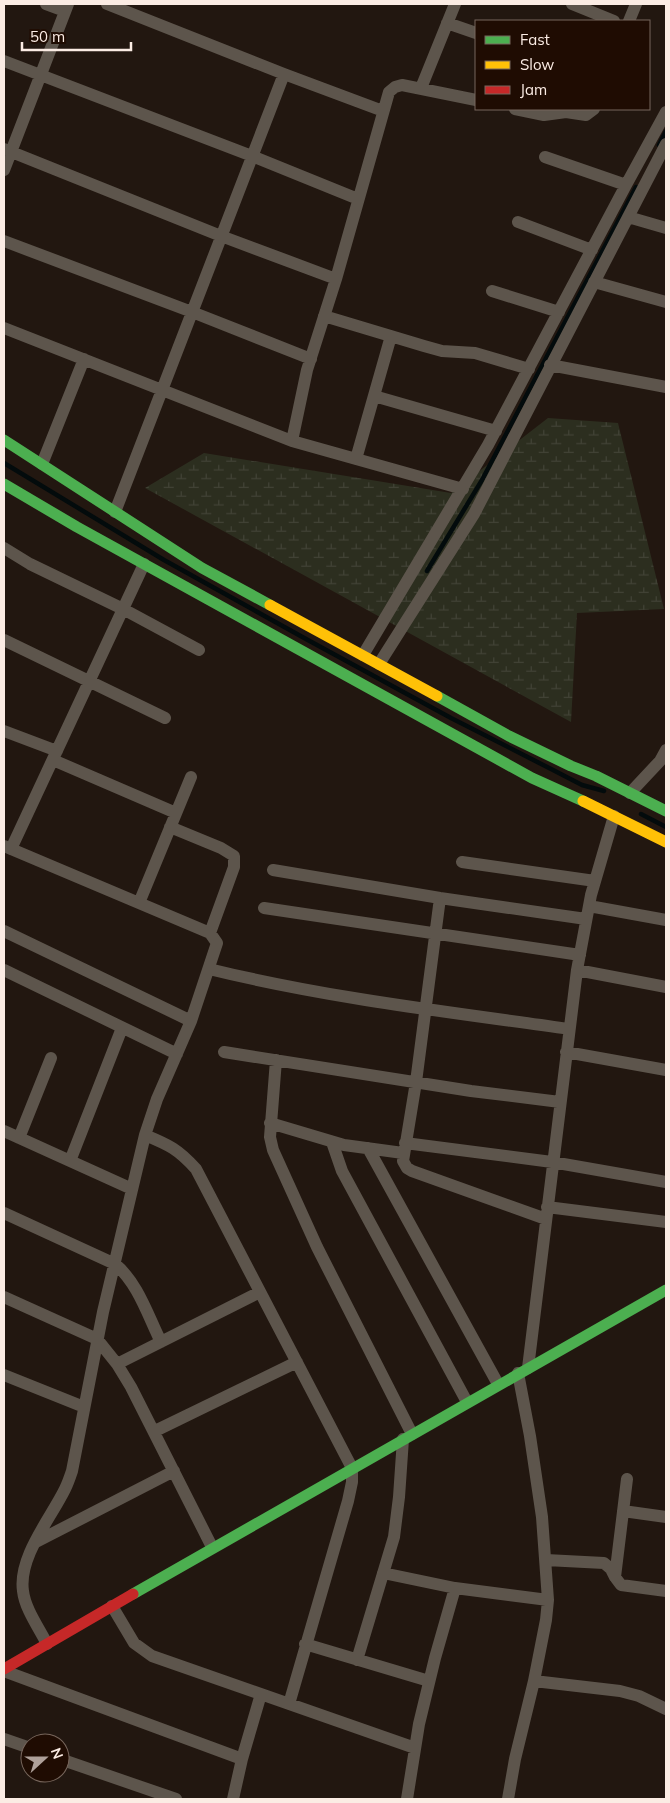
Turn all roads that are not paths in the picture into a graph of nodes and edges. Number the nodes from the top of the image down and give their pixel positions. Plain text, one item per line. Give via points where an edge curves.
1 (46, 4) edge
2 (107, 4) edge
3 (455, 4) edge
4 (572, 4) edge
5 (636, 4) edge
6 (67, 7) edge
7 (612, 20) edge
8 (629, 20) edge
9 (447, 23) junction
10 (475, 33) edge
11 (4, 61) edge
12 (41, 74) junction
13 (284, 74) junction
14 (421, 88) junction
15 (475, 100) edge
16 (520, 110) edge
17 (593, 110) edge
18 (383, 111) junction
19 (666, 112) edge
20 (666, 144) edge
21 (7, 150) edge
22 (252, 156) junction
23 (545, 157) dead end
24 (4, 170) edge
25 (626, 185) junction
26 (358, 199) junction
27 (628, 217) junction
28 (518, 222) dead end
29 (666, 228) edge
30 (221, 236) junction
31 (4, 241) edge
32 (592, 250) junction
33 (336, 279) junction
34 (594, 282) junction
35 (492, 290) dead end
36 (666, 302) edge
37 (192, 312) junction
38 (559, 312) junction
39 (324, 316) junction
40 (4, 328) edge
41 (391, 336) junction
42 (84, 359) junction
43 (311, 359) junction
44 (550, 365) junction
45 (529, 369) junction
46 (666, 388) edge
47 (162, 389) junction
48 (374, 396) junction
49 (496, 431) junction
50 (4, 440) edge
51 (292, 441) junction
52 (356, 459) junction
53 (42, 464) junction
54 (4, 484) edge
55 (463, 489) junction
56 (115, 512) junction
57 (4, 548) edge
58 (144, 564) junction
59 (123, 609) junction
60 (4, 640) edge
61 (199, 650) dead end
62 (371, 660) junction
63 (90, 681) junction
64 (165, 718) dead end
65 (4, 731) edge
66 (666, 750) edge
67 (55, 756) junction
68 (191, 776) dead end
69 (630, 793) junction
70 (666, 811) edge
71 (176, 813) junction
72 (614, 816) junction
73 (170, 827) junction
74 (666, 842) edge
75 (7, 847) edge
76 (462, 862) dead end
77 (274, 870) dead end
78 (595, 881) junction
79 (440, 898) junction
80 (139, 903) junction
81 (589, 906) junction
82 (264, 908) dead end
83 (586, 919) junction
84 (666, 920) edge
85 (4, 931) edge
86 (210, 933) junction
87 (435, 934) junction
88 (580, 956) junction
89 (209, 969) junction
90 (4, 970) edge
91 (578, 970) junction
92 (666, 987) edge
93 (425, 1008) junction
94 (191, 1021) junction
95 (122, 1028) junction
96 (570, 1030) junction
97 (224, 1052) dead end
98 (566, 1052) junction
99 (177, 1054) junction
100 (52, 1058) dead end
101 (276, 1060) junction
102 (666, 1070) edge
103 (416, 1082) junction
104 (560, 1102) junction
105 (270, 1122) junction
106 (4, 1131) edge
107 (145, 1135) junction
108 (19, 1138) junction
109 (332, 1142) junction
110 (368, 1148) junction
111 (404, 1148) junction
112 (70, 1161) junction
113 (552, 1162) junction
114 (666, 1182) edge
115 (132, 1189) junction
116 (4, 1213) edge
117 (546, 1213) junction
118 (666, 1222) edge
119 (115, 1264) junction
120 (666, 1290) edge
121 (260, 1292) junction
122 (4, 1297) edge
123 (97, 1339) junction
124 (161, 1342) junction
125 (297, 1362) junction
126 (118, 1364) junction
127 (523, 1370) junction
128 (4, 1375) edge
129 (498, 1384) junction
130 (468, 1402) junction
131 (84, 1407) junction
132 (154, 1431) junction
133 (407, 1436) junction
134 (352, 1468) junction
135 (174, 1471) junction
136 (627, 1479) dead end
137 (623, 1511) junction
138 (666, 1517) edge
139 (36, 1542) junction
140 (212, 1547) junction
141 (546, 1560) junction
142 (383, 1573) junction
143 (615, 1577) junction
144 (455, 1588) junction
145 (666, 1591) edge
146 (548, 1600) junction
147 (112, 1606) junction
148 (47, 1644) junction
149 (305, 1644) junction
150 (358, 1660) junction
151 (4, 1670) edge
152 (429, 1681) junction
153 (534, 1682) junction
154 (261, 1694) junction
155 (289, 1704) junction
156 (666, 1710) edge
157 (4, 1739) edge
158 (20, 1745) edge
159 (415, 1748) junction
160 (242, 1759) junction
161 (70, 1762) edge
162 (176, 1799) edge
163 (234, 1799) edge
164 (407, 1799) edge
165 (508, 1799) edge

1 - 6 street
2 - 13 street
3 - 9 street
4 - 7 street
5 - 8 street
6 - 12 street
9 - 10 street
9 - 14 street
11 - 12 street
12 - 21 street
12 - 22 street
13 - 18 street
13 - 22 street
14 - 15 street
14 - 18 street via 394,87
16 - 17 street via 544,115 566,112 586,115
18 - 26 street
19 - 25 street
20 - 27 street
21 - 24 street
21 - 30 street
22 - 26 street
22 - 30 street
23 - 25 street
25 - 32 street
26 - 33 street
27 - 29 street
27 - 34 street
28 - 32 street
30 - 33 street
30 - 37 street
31 - 37 street
32 - 38 street
33 - 39 street
34 - 36 street
34 - 44 street
35 - 38 street
37 - 43 street
37 - 47 street
38 - 45 street
39 - 41 street
39 - 43 street
40 - 42 street
41 - 45 street via 442,351 475,353
41 - 48 street
42 - 47 street
42 - 53 street
43 - 51 street
44 - 46 street
44 - 62 street via 474,514
45 - 49 street
47 - 51 street
47 - 56 street
48 - 49 street
48 - 52 street
49 - 55 street
50 - 53 street
51 - 52 street
52 - 55 street
53 - 56 street
54 - 58 street
55 - 62 street
56 - 62 street via 202,568
57 - 59 street
58 - 59 street
58 - 72 street via 532,778
59 - 61 street
59 - 63 street
60 - 63 street
62 - 69 street via 509,736
63 - 64 street
63 - 67 street
65 - 67 street
66 - 69 street via 660,762
67 - 71 street
67 - 75 street
68 - 71 street
69 - 70 street
71 - 73 street
72 - 74 street
72 - 78 street
73 - 80 street
73 - 86 street via 234,856 234,867
75 - 80 street
76 - 78 street
77 - 79 street
78 - 81 street
79 - 83 street
79 - 87 street
80 - 86 street
81 - 83 street
81 - 84 street
82 - 87 street
83 - 88 street
85 - 94 street
86 - 89 street via 217,943
87 - 88 street
87 - 93 street
88 - 91 street
89 - 93 street via 300,989
89 - 94 street
90 - 95 street
91 - 92 street
91 - 96 street
93 - 96 street
93 - 103 street
94 - 99 street
95 - 99 street
95 - 112 street
96 - 98 street
97 - 101 street
98 - 102 street
98 - 104 street
99 - 107 street
100 - 108 street
101 - 103 street
101 - 105 street
103 - 104 street
103 - 111 street
104 - 113 street
105 - 109 street
105 - 133 street via 273,1150
106 - 108 street
107 - 115 street
107 - 121 street via 171,1146 196,1169
108 - 112 street
109 - 110 street
109 - 130 street via 342,1171
110 - 111 street
110 - 129 street
111 - 113 street
111 - 117 street via 404,1164 412,1171
112 - 115 street
113 - 114 street
113 - 117 street
115 - 119 street
116 - 119 street
117 - 118 street
117 - 127 street
119 - 123 street
119 - 124 street via 135,1290
120 - 127 street
121 - 124 street
121 - 125 street
122 - 123 street
123 - 126 street
123 - 131 street
124 - 126 street
125 - 132 street
125 - 134 street
126 - 132 street
127 - 129 street
127 - 141 street
128 - 131 street
129 - 130 street
130 - 133 street
131 - 139 street via 72,1471
132 - 135 street
133 - 134 street
133 - 142 street via 394,1537
134 - 140 street
134 - 149 street via 348,1501
135 - 139 street
135 - 140 street
136 - 137 street
137 - 138 street
137 - 143 street
139 - 148 street via 30,1552 22,1590
140 - 147 street
141 - 143 street via 599,1562 608,1566
141 - 146 street
142 - 144 street
142 - 150 street
143 - 145 street via 621,1585
144 - 146 street
144 - 152 street
146 - 153 street
147 - 148 street
147 - 154 street via 134,1644 152,1656
148 - 151 street
149 - 150 street
149 - 155 street
150 - 152 street
151 - 160 street
152 - 159 street
153 - 156 street via 620,1691 639,1696
153 - 165 street
154 - 155 street
154 - 160 street
155 - 159 street
157 - 158 street
159 - 164 street
160 - 163 street
161 - 162 street

